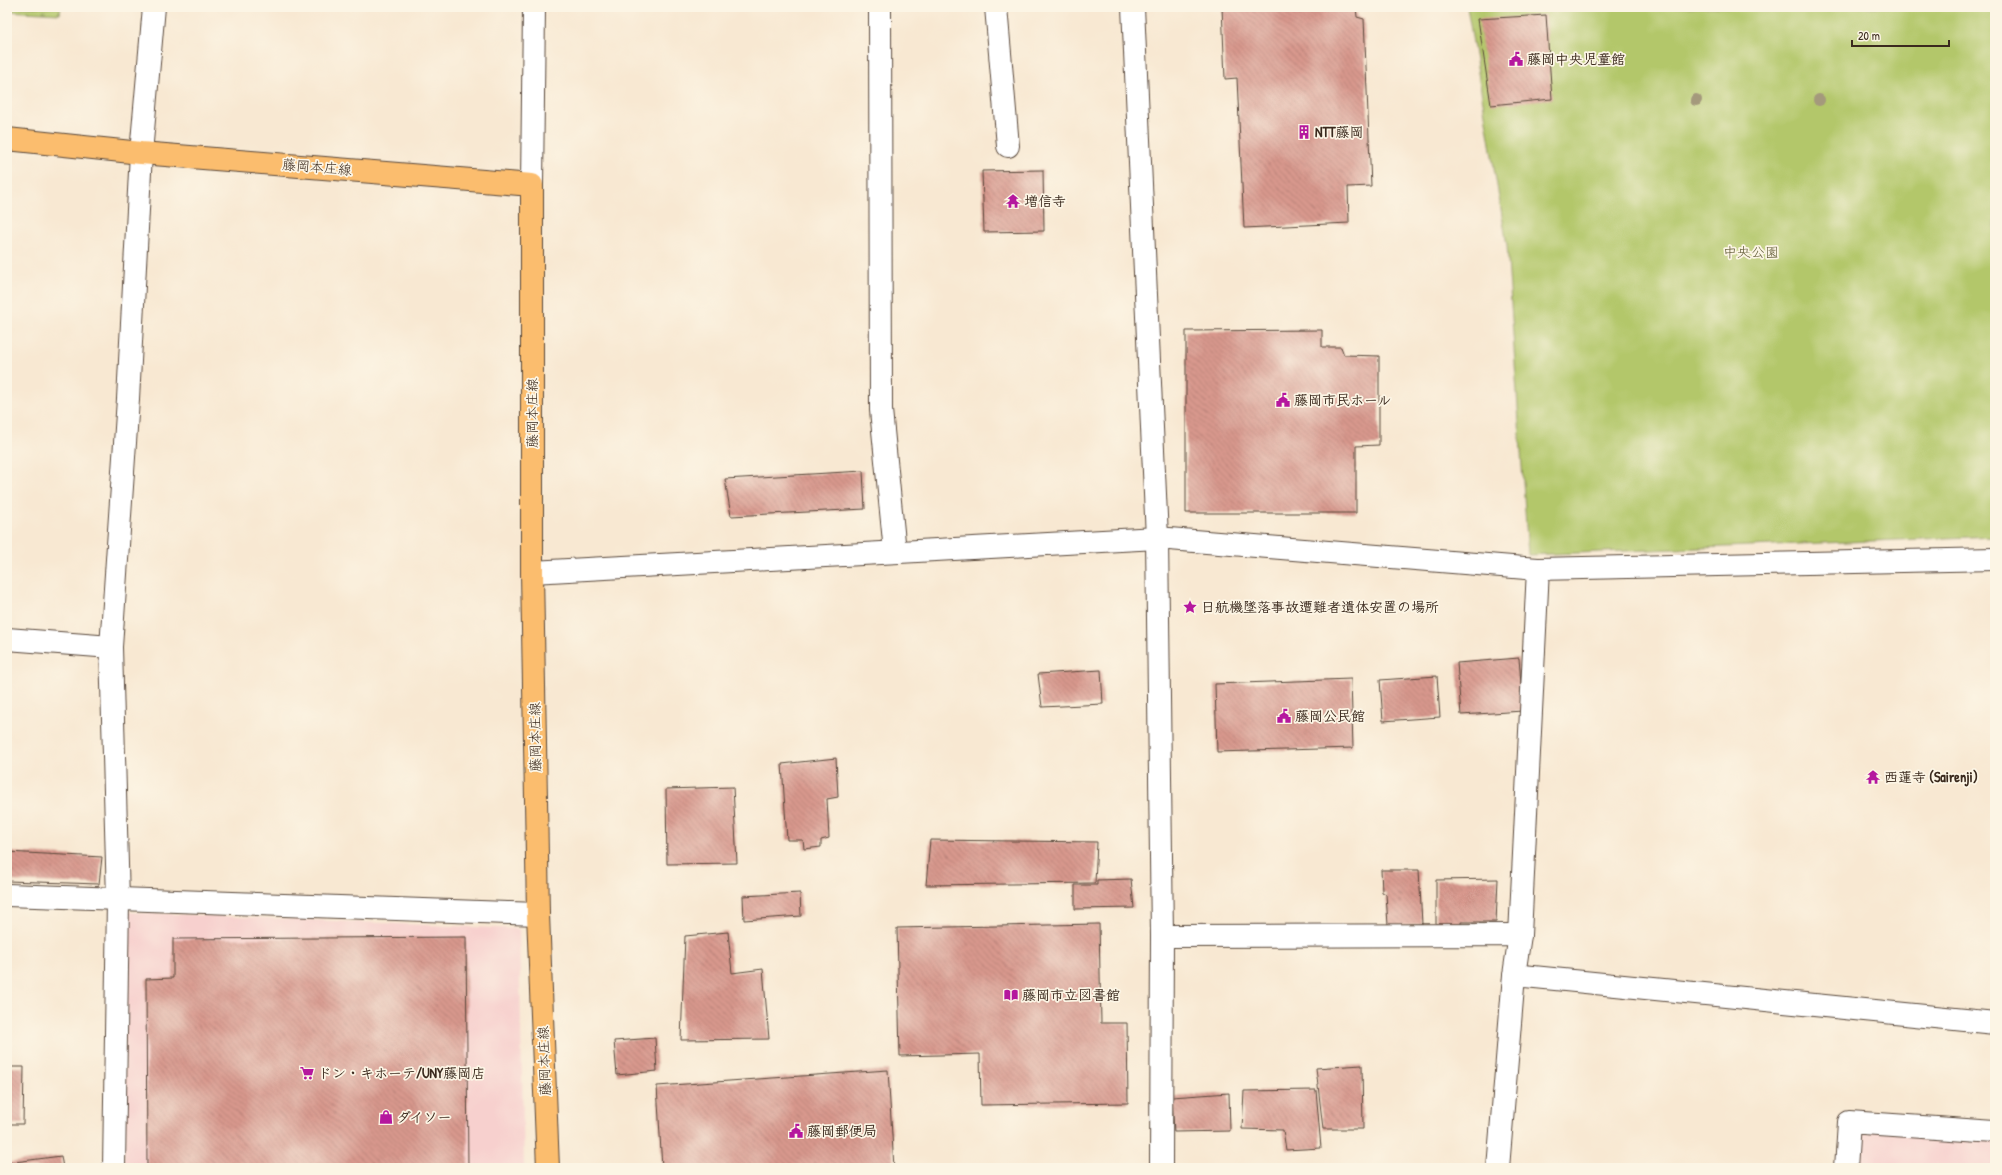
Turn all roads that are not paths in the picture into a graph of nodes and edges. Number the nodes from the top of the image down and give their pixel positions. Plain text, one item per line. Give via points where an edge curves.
1 (154, 7) edge
2 (534, 7) edge
3 (880, 7) edge
4 (996, 7) edge
5 (1133, 7) edge
6 (7, 139) edge
7 (1008, 146) dead end
8 (141, 153) junction
9 (532, 185) junction
10 (1157, 538) junction
11 (896, 552) junction
12 (1995, 560) edge
13 (1538, 569) junction
14 (532, 572) junction
15 (7, 639) edge
16 (111, 647) junction
17 (7, 895) edge
18 (118, 900) junction
19 (538, 914) junction
20 (1520, 935) junction
21 (1162, 936) junction
22 (1514, 975) junction
23 (1995, 1023) edge
24 (1995, 1132) edge
25 (114, 1168) edge
26 (548, 1168) edge
27 (1160, 1168) edge
28 (1498, 1168) edge
29 (1846, 1168) edge

1 - 8 street
2 - 9 street
3 - 11 street via 881,410
4 - 7 street
5 - 10 street
6 - 8 main road, 藤岡本庄線
8 - 9 main road, 藤岡本庄線
8 - 16 street
9 - 14 main road, 藤岡本庄線
10 - 11 street
10 - 13 street
10 - 21 street
11 - 14 street
12 - 13 street
13 - 20 street
14 - 19 main road, 藤岡本庄線
15 - 16 street
16 - 18 street
17 - 18 street
18 - 19 street
18 - 25 street
19 - 26 main road, 藤岡本庄線
20 - 21 street
20 - 22 street
21 - 27 street
22 - 23 street
22 - 28 street
24 - 29 street via 1849,1122

